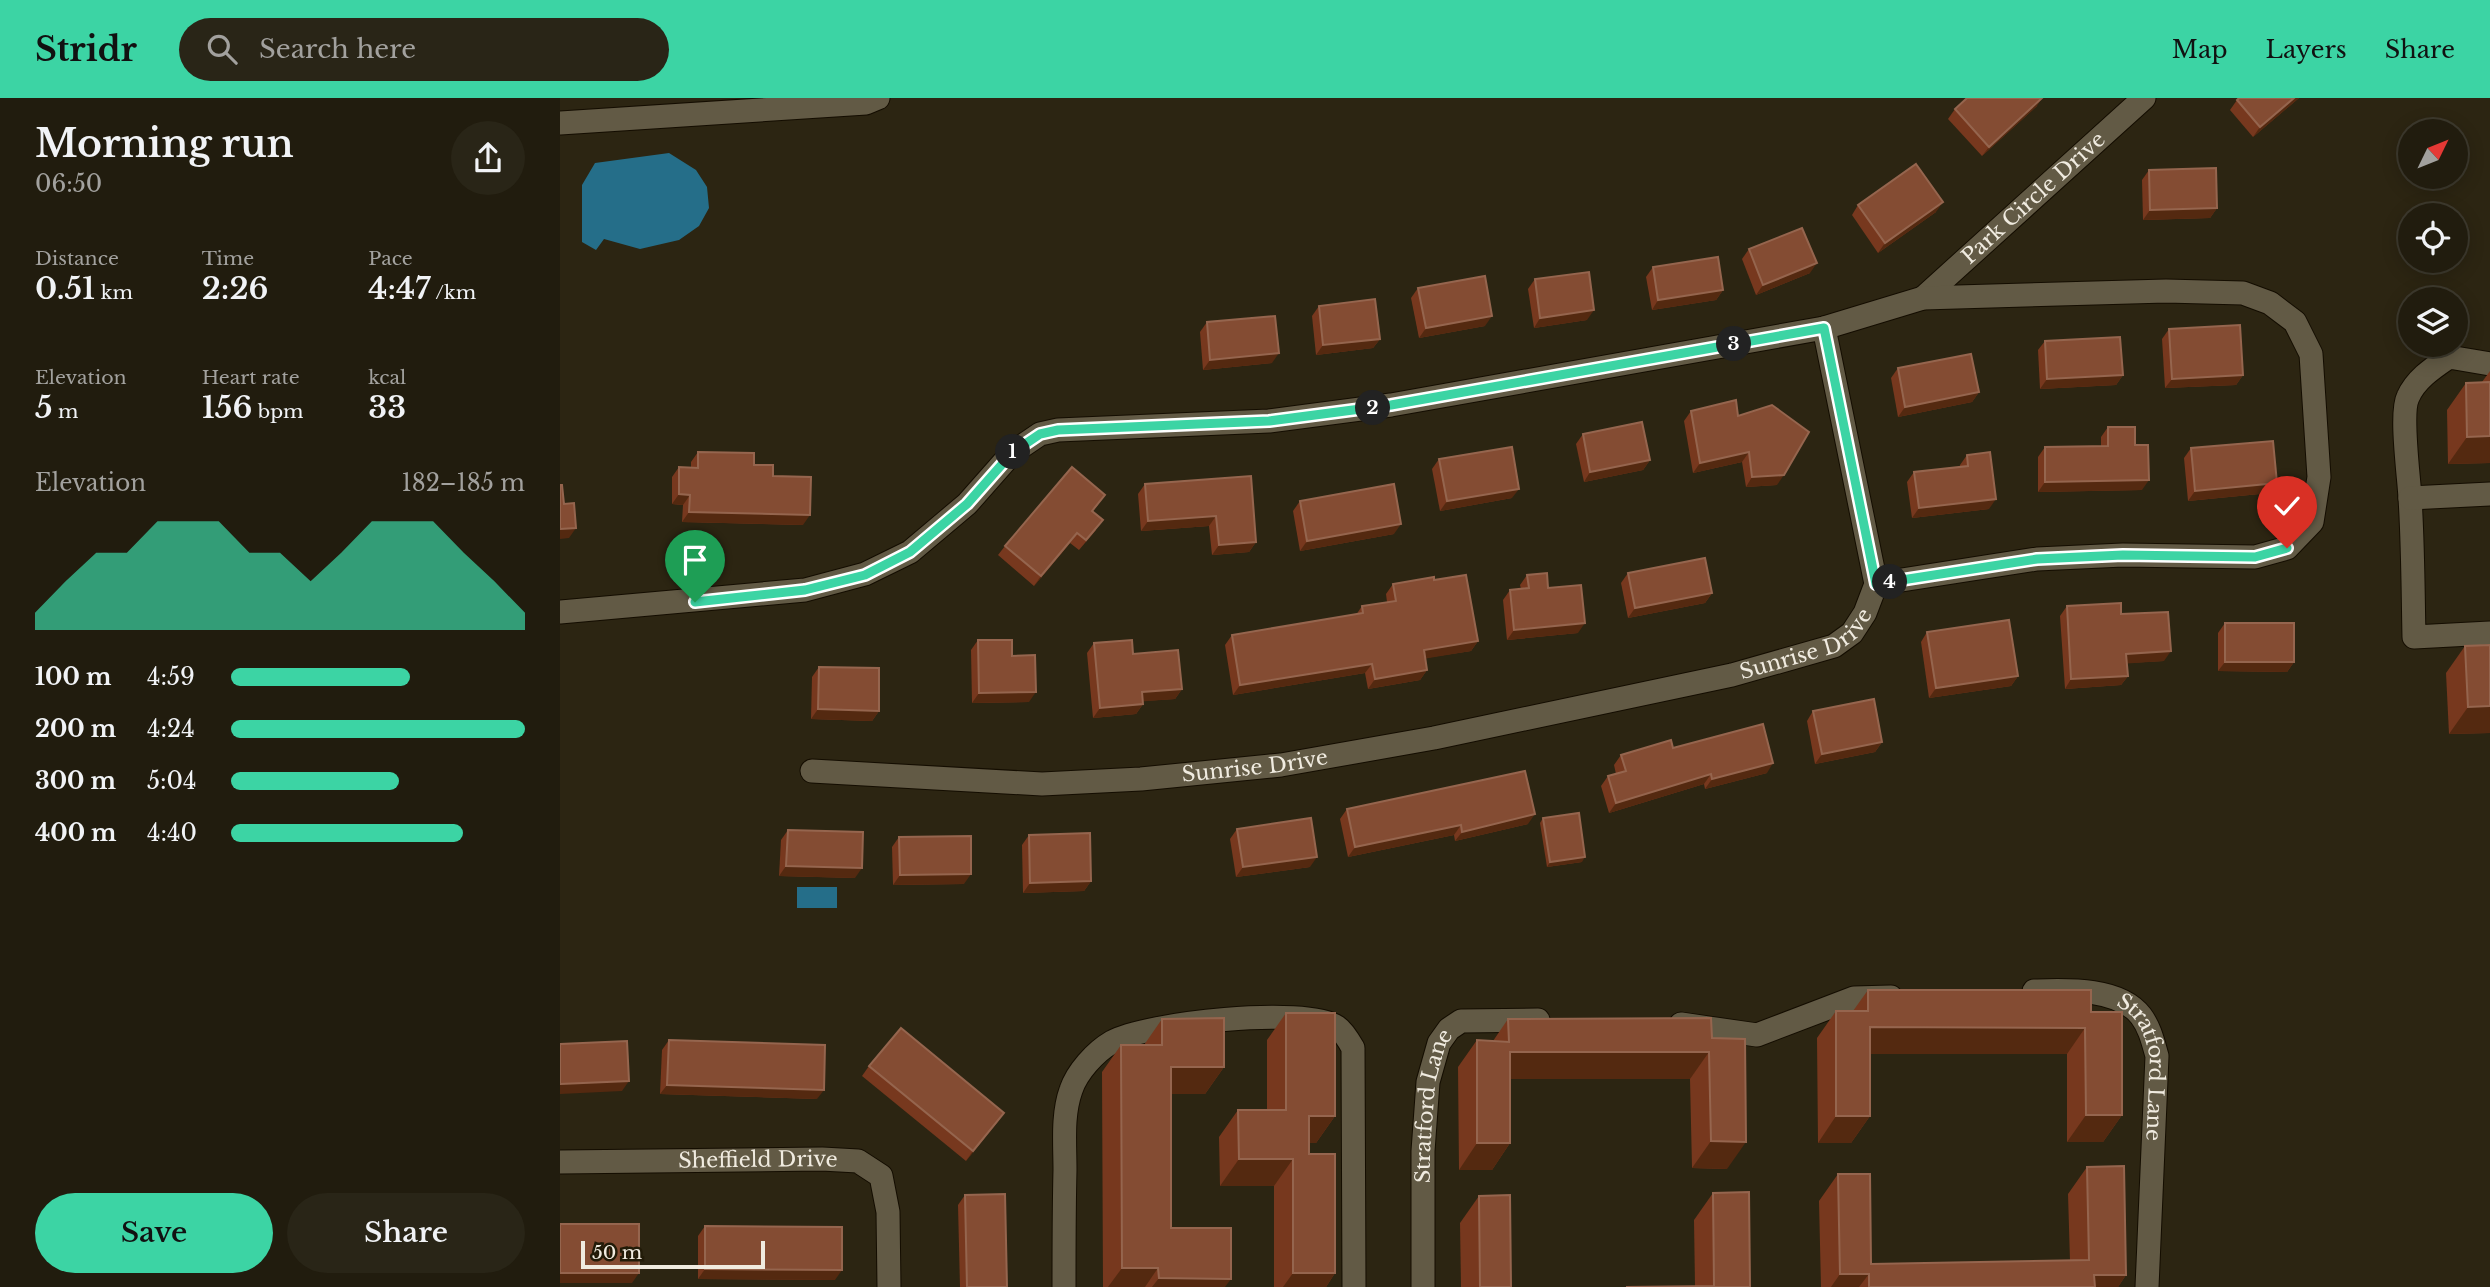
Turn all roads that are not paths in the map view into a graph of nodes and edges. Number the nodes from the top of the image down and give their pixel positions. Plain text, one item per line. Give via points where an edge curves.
1 (878, 98) edge
2 (2144, 98) edge
3 (560, 123) edge
4 (1923, 298) junction
5 (1824, 328) junction
6 (2490, 364) edge
7 (2490, 494) edge
8 (2410, 498) junction
9 (1876, 584) junction
10 (560, 612) edge
11 (2490, 633) edge
12 (812, 771) dead end
13 (2012, 992) edge
14 (1907, 996) edge
15 (1553, 1020) edge
16 (1659, 1022) edge
17 (560, 1162) edge
18 (889, 1287) edge
19 (1064, 1287) edge
20 (1354, 1287) edge
21 (1423, 1287) edge
22 (2147, 1287) edge

1 - 3 street via 866,103
2 - 4 street, Park Circle Drive
4 - 5 street
4 - 9 street, Sunrise Drive via 2243,292 2270,303 2295,322 2311,354 2319,477 2312,522 2287,548 2255,557 2037,559
5 - 9 street
5 - 10 street via 1391,405 1269,421 1040,434 1012,453 967,504 910,552 865,575 805,590
6 - 8 street via 2449,357 2423,377 2406,400
7 - 8 street
8 - 11 street via 2414,637
9 - 12 street, Sunrise Drive via 1852,633 1834,646 1732,675 1281,765 1042,784
13 - 22 street, Stratford Lane via 2099,993 2140,1014 2151,1034 2157,1056
14 - 16 street via 1854,998 1757,1035
15 - 21 street, Stratford Lane via 1461,1021 1438,1043 1428,1082 1423,1152
17 - 18 street, Sheffield Drive via 858,1161 881,1176 888,1212
19 - 20 street via 1065,1120 1079,1075 1097,1053 1131,1034 1248,1017 1320,1020 1338,1028 1353,1048

